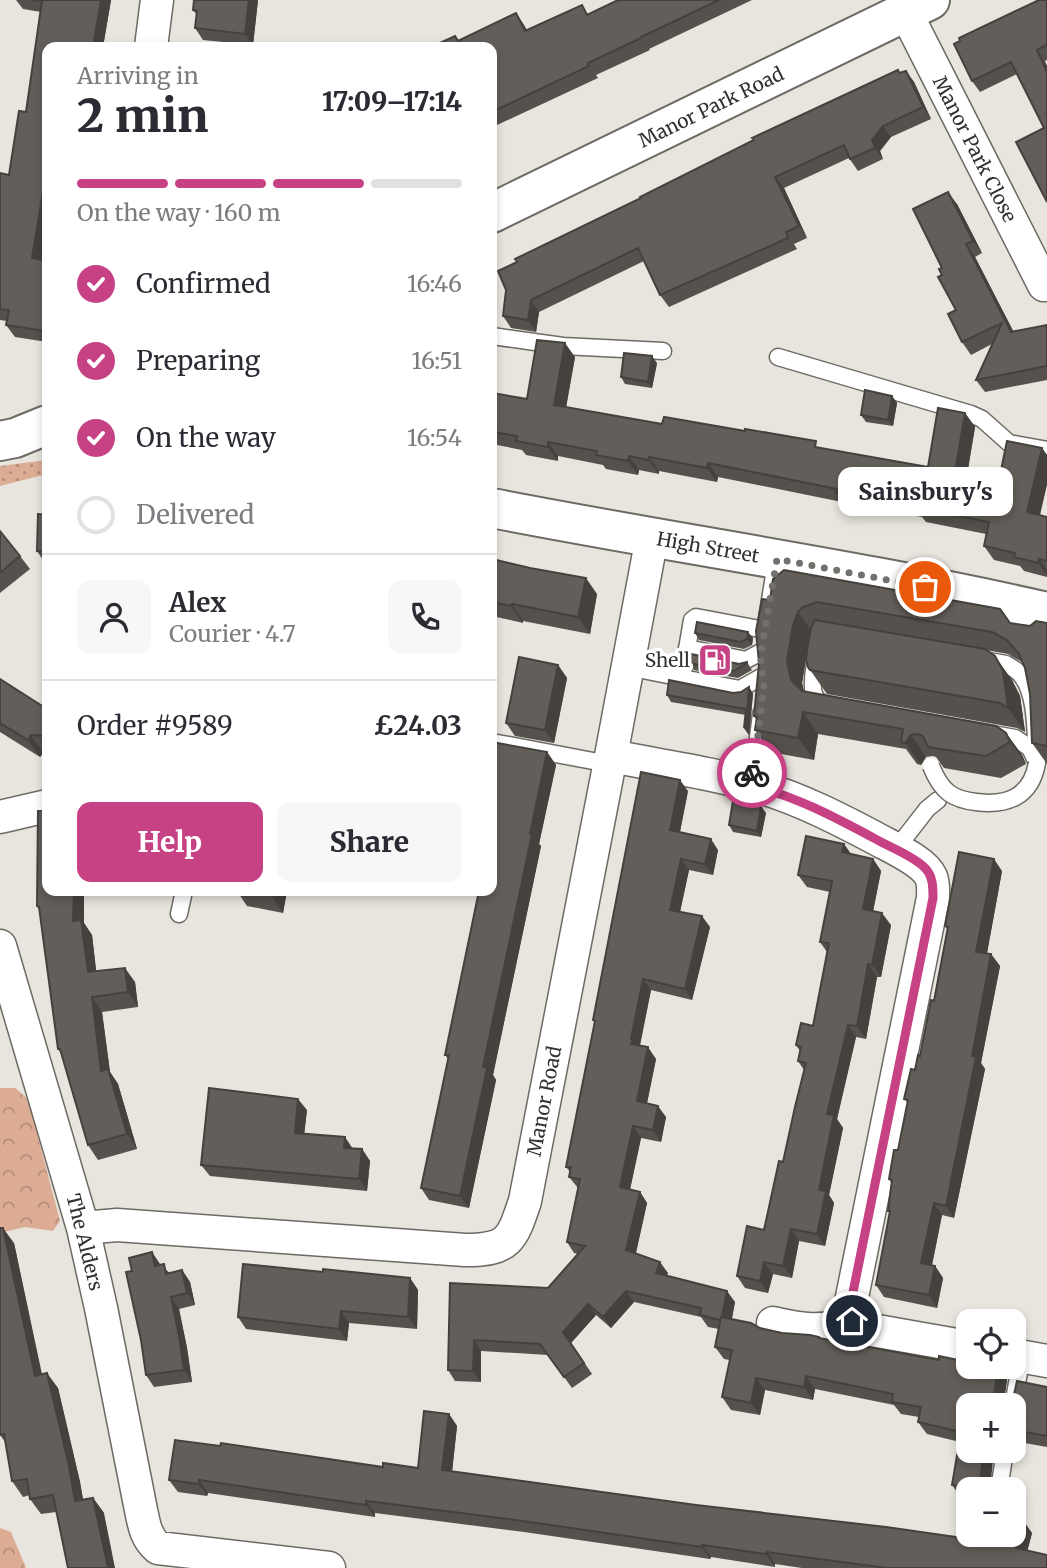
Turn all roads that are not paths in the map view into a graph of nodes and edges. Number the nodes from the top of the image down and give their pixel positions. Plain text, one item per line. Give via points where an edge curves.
1 (157, 0) edge
2 (918, 6) edge
3 (152, 42) edge
4 (497, 211) edge
5 (1044, 285) dead end
6 (497, 337) edge
7 (663, 351) dead end
8 (778, 357) dead end
9 (1047, 450) edge
10 (497, 509) edge
11 (652, 537) junction
12 (777, 559) junction
13 (1047, 612) edge
14 (765, 630) junction
15 (687, 648) junction
16 (761, 652) junction
17 (628, 667) junction
18 (763, 676) junction
19 (682, 678) junction
20 (497, 743) edge
21 (610, 760) junction
22 (1037, 763) junction
23 (931, 766) edge
24 (749, 785) junction
25 (938, 800) dead end
26 (42, 807) edge
27 (0, 817) edge
28 (896, 849) junction
29 (183, 896) edge
30 (179, 914) dead end
31 (0, 946) edge
32 (83, 1228) junction
33 (852, 1321) junction
34 (773, 1323) dead end
35 (956, 1345) edge
36 (1027, 1357) edge
37 (1016, 1393) edge
38 (154, 1553) edge
39 (316, 1567) edge

1 - 3 street
2 - 4 main road, Manor Park Road
2 - 5 street, Manor Park Close
6 - 7 lane
8 - 9 lane via 971,414 1009,443
10 - 11 main road, High Street
11 - 12 main road, High Street
11 - 17 street, Manor Road
12 - 13 main road, High Street
12 - 14 lane
14 - 15 lane via 696,617
14 - 16 lane
15 - 16 lane via 746,660
15 - 19 lane
16 - 18 lane
17 - 19 lane
17 - 21 street, Manor Road
18 - 19 lane via 740,689
18 - 24 lane
20 - 21 lane
21 - 24 street
21 - 32 street, Manor Road via 525,1201 511,1237 500,1246 465,1250 117,1224
22 - 22 lane via 1030,748 1015,738 823,704 815,698 813,688 823,638 831,634 1006,664 1019,672 1030,691
22 - 23 lane, bridge via 1025,790 993,804 949,793
24 - 28 street via 835,817
25 - 28 lane
26 - 27 street
28 - 33 street via 925,867 933,898 850,1307
29 - 30 lane
31 - 32 street, The Alders
32 - 38 street, The Alders via 139,1503
33 - 34 street via 824,1330
33 - 35 street via 866,1329
36 - 37 lane
38 - 39 street

